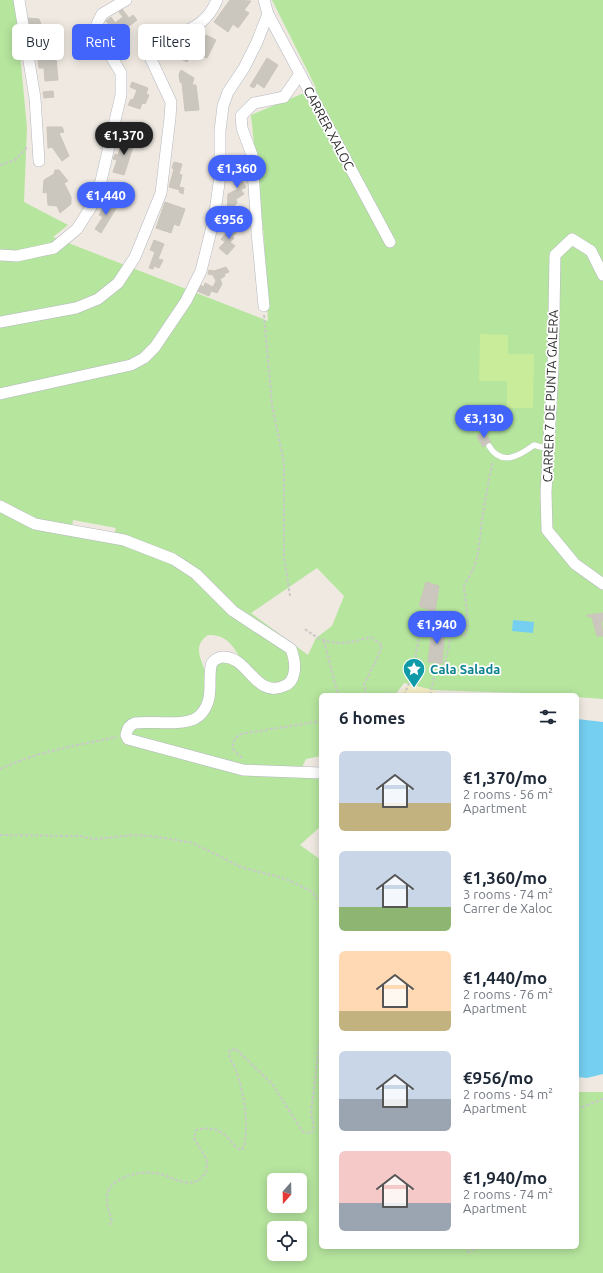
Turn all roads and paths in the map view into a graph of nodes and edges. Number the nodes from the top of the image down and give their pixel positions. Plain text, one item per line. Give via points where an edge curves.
1 (19, 0) edge
2 (126, 0) edge
3 (217, 0) edge
4 (264, 0) edge
5 (268, 14) junction
6 (300, 74) junction
7 (38, 131) junction
8 (39, 162) dead end
9 (0, 165) edge
10 (390, 242) dead end
11 (0, 255) edge
12 (603, 275) edge
13 (264, 306) joint
14 (0, 322) edge
15 (0, 394) edge
16 (490, 446) dead end
17 (548, 449) junction
18 (494, 454) junction
19 (0, 506) edge
20 (603, 584) edge
21 (290, 596) dead end
22 (422, 622) dead end
23 (305, 629) dead end
24 (324, 641) junction
25 (337, 693) edge
26 (366, 693) edge
27 (405, 693) edge
28 (430, 693) edge
29 (319, 721) edge
30 (126, 735) junction
31 (246, 762) dead end
32 (0, 769) edge
33 (319, 773) edge
34 (0, 835) edge
35 (319, 900) edge
36 (319, 1047) edge
37 (603, 1099) edge
38 (579, 1108) edge
39 (109, 1225) dead end
40 (467, 1249) edge
41 (475, 1249) edge

1 - 7 street
2 - 11 street via 102,14 97,24 98,35 121,73 121,95 101,181 91,207 77,229 54,248 17,256
3 - 14 street via 213,10 192,30 158,44 151,50 151,59 171,102 166,158 161,193 135,257 118,283 98,299 76,308
4 - 5 street, CARRER XALOC
5 - 6 street, CARRER XALOC
5 - 15 street via 251,56 224,101 220,131 220,176 214,219 203,264 186,301 158,343 144,358 131,365
6 - 10 street, CARRER XALOC
6 - 13 street via 284,97 254,103 241,116 242,128 252,155
7 - 8 street
7 - 9 path via 15,160
12 - 17 street, CARRER 7 DE PUNTA GALERA via 591,251 572,239 555,255 553,370
13 - 21 path via 272,405 284,463 284,556
16 - 18 lane
17 - 18 lane via 534,446 505,458
17 - 20 street, CARRER 7 DE PUNTA GALERA via 547,530 575,564
18 - 28 path via 480,543 469,578 464,584 468,626 465,636 460,633 452,615 442,673 435,673
19 - 30 street via 35,524 124,540 173,559 196,574 233,611 291,649 295,659 294,672 288,684 283,687 270,688 257,682 241,664 219,656 211,666 211,685 207,702 198,718 178,722 135,723 128,728
22 - 27 path via 411,679
23 - 24 path
24 - 25 path
24 - 26 path via 341,643 370,637 382,645 364,684
29 - 31 path via 241,734 233,742 233,749
30 - 32 path via 65,748
30 - 33 street via 133,742 243,770
34 - 35 path via 80,836 94,840 134,835 193,843 241,866 286,879 311,890
36 - 39 path via 311,1112 314,1129 311,1133 303,1132 273,1085 236,1049 230,1050 230,1059 236,1069 246,1112 244,1147 241,1150 237,1148 225,1134 217,1130 196,1130 194,1138 207,1160 206,1173 197,1181 186,1182 156,1173 139,1172 117,1181 107,1192 106,1204 112,1220
37 - 38 path
40 - 41 path via 468,1252

